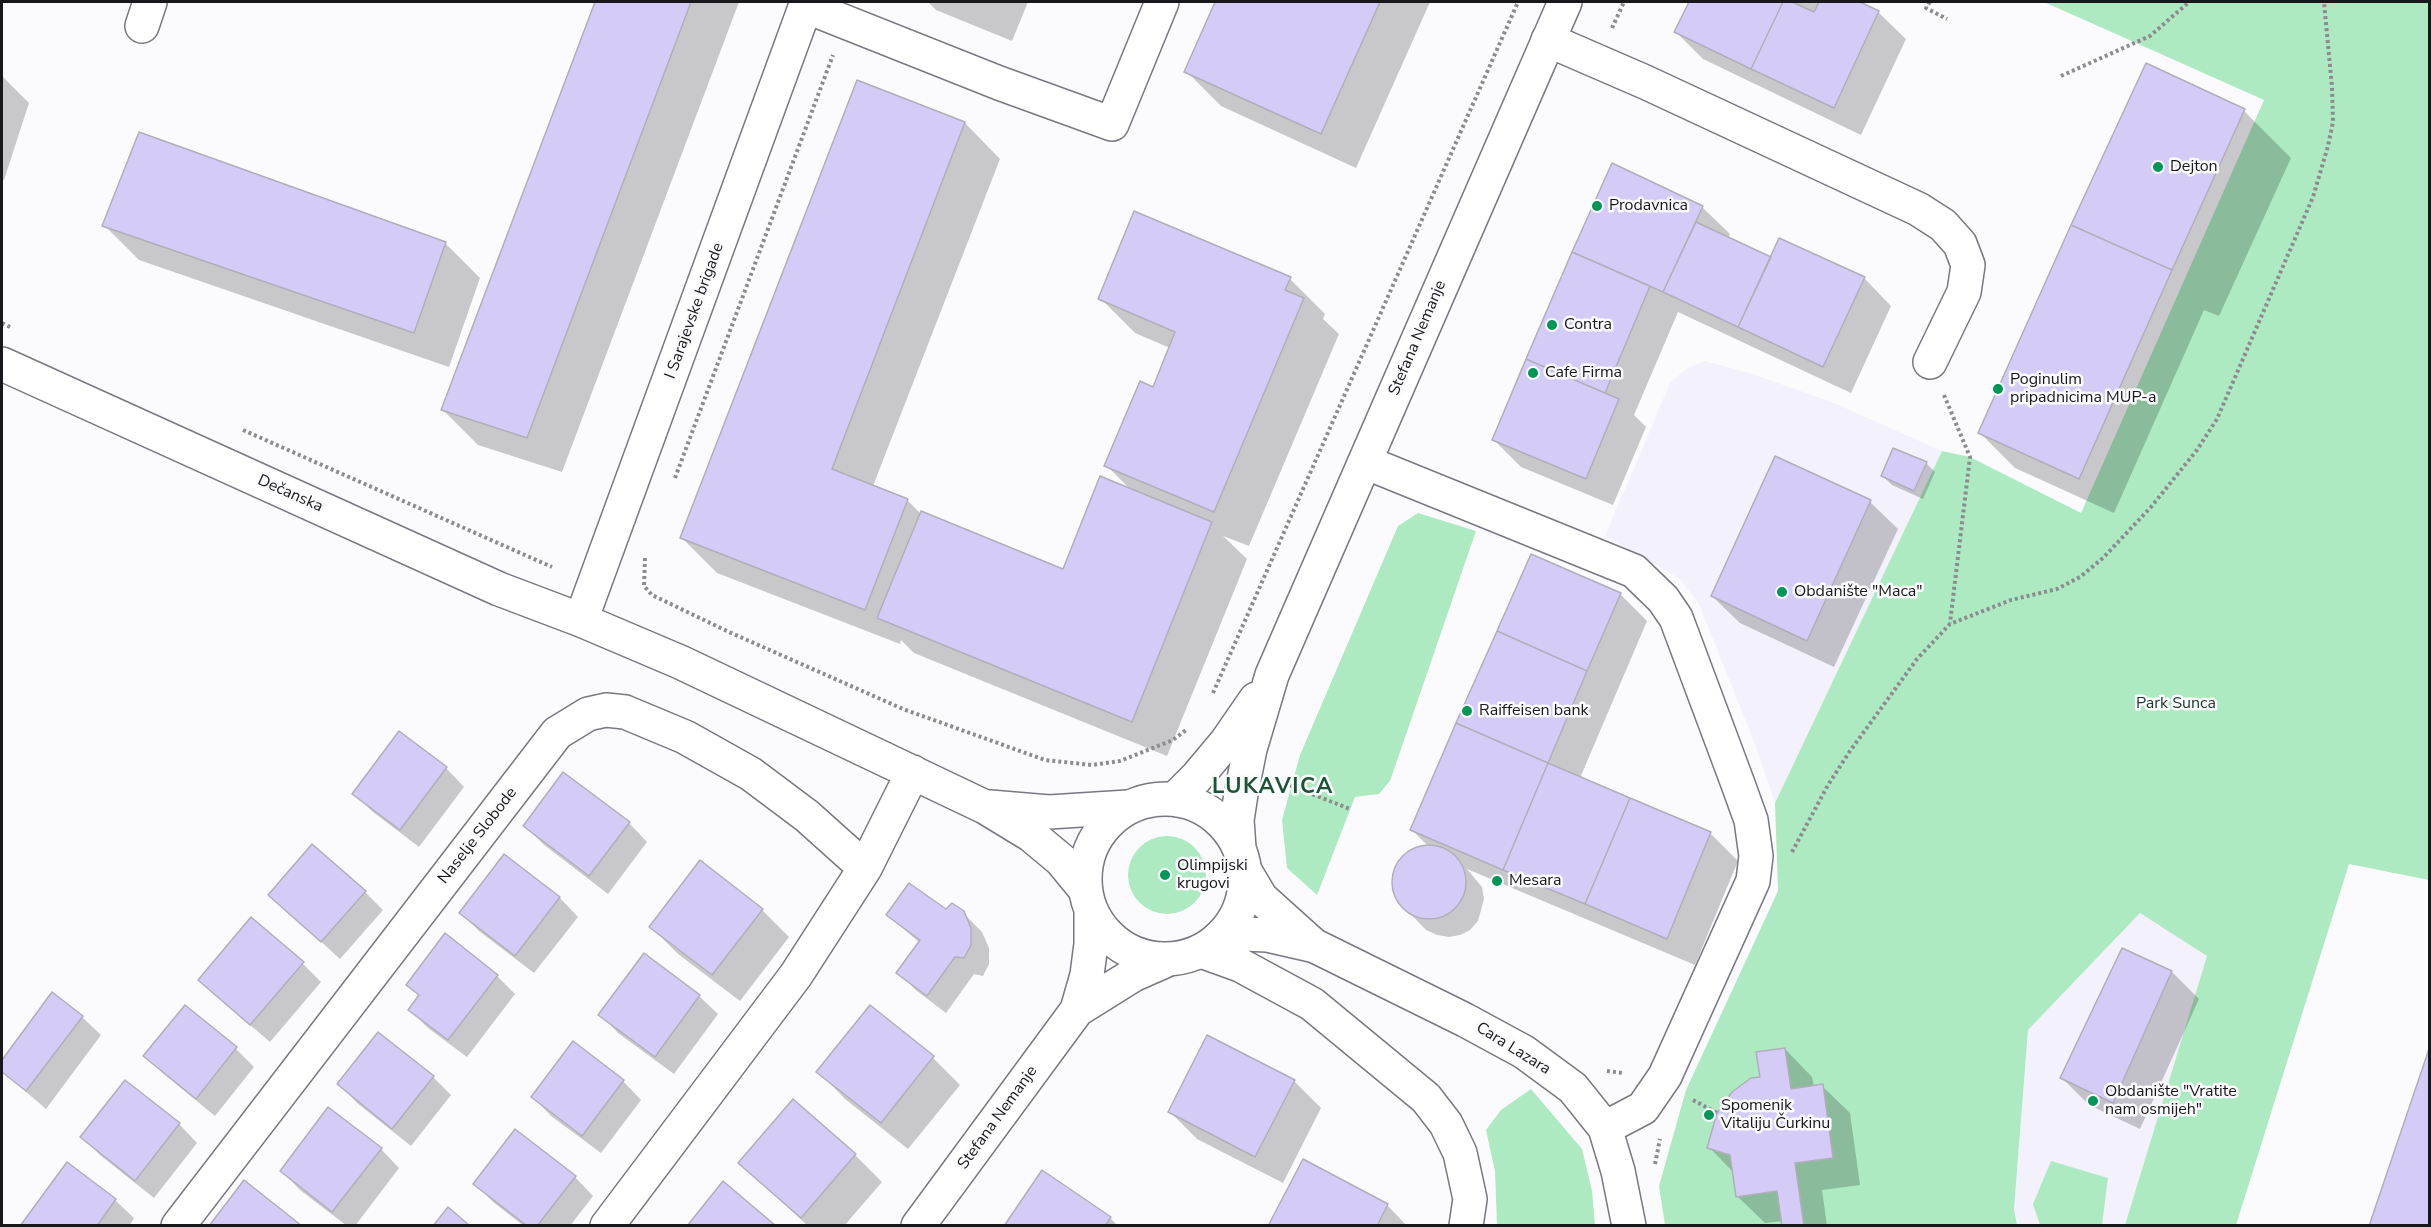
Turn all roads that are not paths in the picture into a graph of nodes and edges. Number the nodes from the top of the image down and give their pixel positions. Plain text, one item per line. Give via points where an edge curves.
1 (1162, 2) edge
2 (1565, 2) edge
3 (806, 4) edge
4 (1548, 40) junction
5 (1930, 362) road end
6 (2, 364) edge
7 (1365, 462) junction
8 (581, 620) junction
9 (1272, 675) junction
10 (913, 772) junction
11 (1175, 799) junction
12 (985, 807) junction
13 (1128, 807) junction
14 (1242, 860) junction
15 (865, 868) junction
16 (1087, 900) junction
17 (1210, 945) junction
18 (1315, 946) junction
19 (1167, 960) junction
20 (1077, 1010) junction
21 (1605, 1128) junction
22 (178, 1226) edge
23 (607, 1226) edge
24 (918, 1226) edge
25 (1466, 1226) edge
26 (1629, 1226) edge

1 - 3 street via 1112,124
2 - 4 street, Stefana Nemanje
3 - 8 street, I Sarajevske brigade
4 - 5 street via 1918,209 1943,225 1960,244 1968,265 1964,292
4 - 7 street, Stefana Nemanje
6 - 8 street, Dečanska via 500,589
7 - 9 street, Stefana Nemanje
7 - 21 street via 1634,571 1664,599 1676,618 1738,784 1756,856 1752,881 1665,1076 1643,1108
8 - 10 street, Dečanska via 680,662
9 - 11 street, Stefana Nemanje via 1227,741
9 - 14 street, Stefana Nemanje via 1241,794 1237,820
10 - 12 street, Dečanska
10 - 15 street
11 - 13 street via 1150,799
11 - 14 street via 1196,804 1214,815 1229,830
12 - 13 street via 1049,812
12 - 16 street, Dečanska via 1031,835 1061,860
13 - 16 street via 1108,821 1094,840 1085,863
14 - 17 street via 1244,889 1240,908 1232,924
14 - 18 street, Cara Lazara via 1261,898
15 - 22 street, Naselje Slobode via 807,816 751,774 694,742 625,712 606,710 588,714 557,733
15 - 23 street via 796,975
16 - 19 street via 1104,932 1122,947 1144,957
16 - 20 street, Stefana Nemanje via 1091,944
17 - 18 street, Cara Lazara via 1244,934
17 - 19 street via 1185,957
17 - 25 street via 1312,1004 1426,1098 1446,1124 1460,1153 1470,1199
18 - 21 street, Cara Lazara via 1524,1052 1573,1088
19 - 20 street, Stefana Nemanje via 1133,975
20 - 24 street, Stefana Nemanje
21 - 26 street, Cara Lazara

